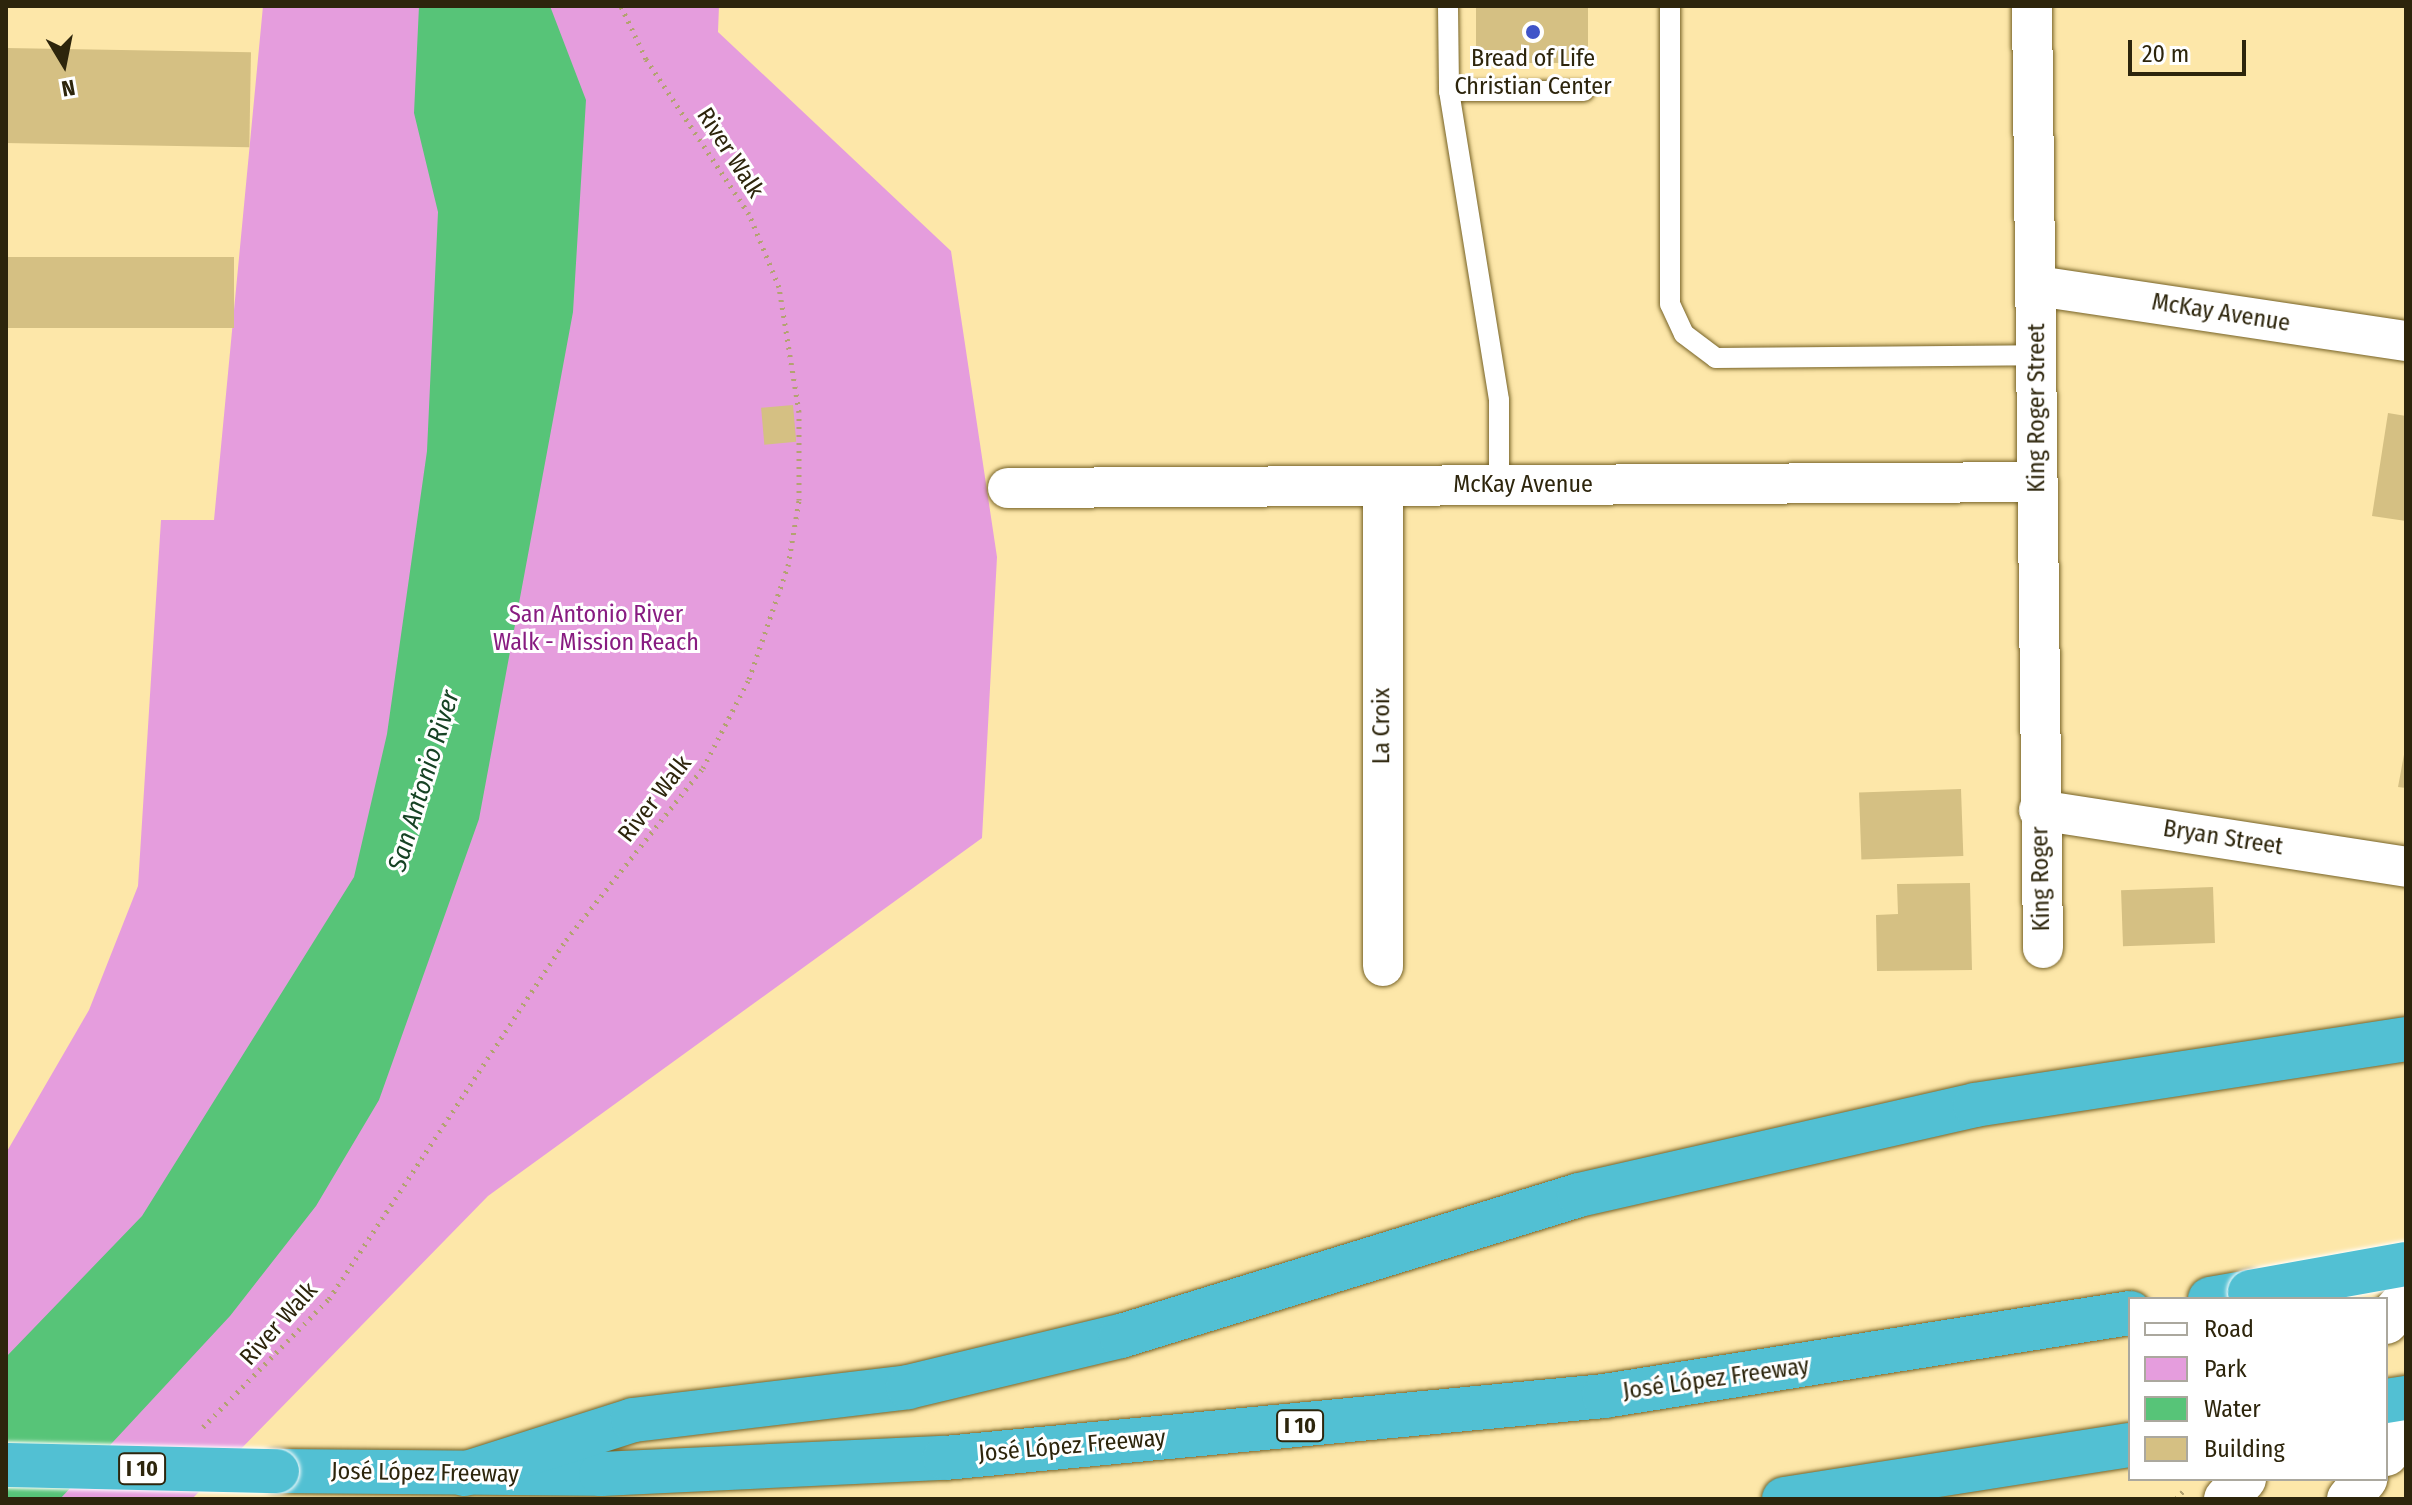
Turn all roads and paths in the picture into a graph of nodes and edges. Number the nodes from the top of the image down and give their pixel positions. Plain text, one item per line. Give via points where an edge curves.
1 (621, 6) edge
2 (1448, 6) edge
3 (1670, 6) edge
4 (2032, 6) edge
5 (1449, 91) junction
6 (1584, 91) dead end
7 (2037, 286) junction
8 (2406, 341) edge
9 (2036, 355) junction
10 (2037, 482) junction
11 (1383, 486) junction
12 (1499, 486) junction
13 (1008, 488) dead end
14 (2039, 810) junction
15 (2406, 867) edge
16 (2043, 948) dead end
17 (1383, 966) dead end
18 (2406, 1039) edge
19 (2406, 1264) edge
20 (2230, 1295) edge
21 (2406, 1300) edge
22 (2128, 1313) edge
23 (2388, 1320) edge
24 (2406, 1430) edge
25 (194, 1436) dead end
26 (2119, 1447) edge
27 (2388, 1452) edge
28 (6, 1465) edge
29 (464, 1474) junction
30 (2242, 1481) edge
31 (2363, 1481) edge
32 (1784, 1499) edge
33 (2226, 1499) edge
34 (2349, 1499) edge

1 - 25 path, River Walk via 646,59 749,214 779,287 799,412 799,500 788,566 749,679 703,768 566,940 329,1299
2 - 5 lane
3 - 9 lane via 1670,304 1684,334 1716,358
4 - 7 street, King Roger Street
5 - 6 lane
5 - 12 lane via 1499,400
7 - 8 street, McKay Avenue
7 - 9 street, King Roger Street
9 - 10 street, King Roger Street
10 - 12 street, McKay Avenue
10 - 14 street, King Roger Street
11 - 12 street, McKay Avenue
11 - 13 street, McKay Avenue
11 - 17 street, La Croix
14 - 15 street, Bryan Street
14 - 16 street, King Roger
18 - 29 highway via 1960,1109 1579,1195 1121,1336 908,1387 633,1420
19 - 20 highway, bridge
21 - 23 main road
22 - 29 highway, José López Freeway / I 10 via 1604,1396 1429,1414 945,1458
24 - 27 main road
26 - 32 highway
28 - 29 highway, José López Freeway / I 10, bridge
30 - 33 main road
31 - 34 main road

